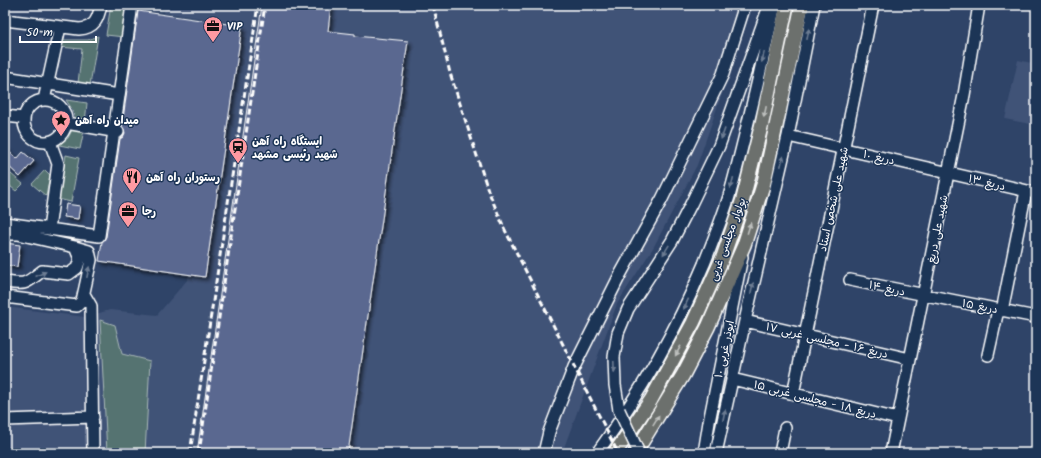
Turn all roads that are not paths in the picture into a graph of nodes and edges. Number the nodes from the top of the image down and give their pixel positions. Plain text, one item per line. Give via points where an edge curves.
1 (101, 5) edge
2 (132, 5) edge
3 (745, 5) edge
4 (769, 5) edge
5 (775, 5) edge
6 (779, 5) edge
7 (787, 5) edge
8 (802, 5) edge
9 (814, 5) edge
10 (873, 5) edge
11 (979, 5) edge
12 (5, 20) edge
13 (60, 27) junction
14 (5, 77) edge
15 (48, 84) junction
16 (770, 88) junction
17 (119, 95) junction
18 (44, 100) junction
19 (5, 116) edge
20 (24, 118) junction
21 (66, 123) junction
22 (116, 132) junction
23 (788, 136) junction
24 (50, 142) junction
25 (844, 149) junction
26 (948, 173) junction
27 (1031, 192) edge
28 (5, 223) edge
29 (49, 229) junction
30 (5, 234) edge
31 (744, 245) junction
32 (75, 247) junction
33 (850, 280) dead end
34 (5, 282) edge
35 (84, 294) junction
36 (923, 295) junction
37 (5, 297) edge
38 (1000, 310) junction
39 (1036, 317) edge
40 (745, 321) junction
41 (805, 335) junction
42 (988, 355) dead end
43 (910, 359) junction
44 (732, 378) junction
45 (793, 394) junction
46 (93, 417) junction
47 (898, 419) junction
48 (5, 420) edge
49 (785, 428) dead end
50 (94, 453) edge
51 (544, 453) edge
52 (597, 453) edge
53 (615, 453) edge
54 (635, 453) edge
55 (639, 453) edge
56 (704, 453) edge
57 (716, 453) edge
58 (780, 453) edge
59 (891, 453) edge

1 - 13 street via 98,16 87,29
2 - 17 street
3 - 51 street via 723,74 662,199 574,367 549,432
4 -> 55 street, bridge via 719,146 678,228 628,309 618,333 614,357 619,410
5 -> 52 street via 730,194 712,245 676,326 655,365
6 - 16 main road
7 - 16 main road, بولوار مجلسی غربی
31 -> 8 main road, بولوار مجلسی غربی via 764,182
23 -> 9 street
10 - 25 street, شهید علی شخص استاد
11 - 26 street, شهید علی دریغ
12 - 13 street
13 - 15 street
14 - 15 street
15 - 17 street
15 - 18 street
16 -> 53 main road, بولوار مجلسی غربی via 743,200 723,257 693,323 651,400
17 - 22 street
18 - 20 street via 31,106
18 - 21 street via 58,104 66,116
19 - 20 street
20 - 24 street via 24,125 31,136 36,140
21 - 22 street
21 - 24 street via 61,135
22 - 29 street via 99,236
23 - 25 street, دریغ ۱۰
40 -> 23 street
24 - 29 street via 58,164
25 - 26 street, دریغ ۱۰
25 - 41 street, شهید علی شخص استاد
26 - 27 street, دریغ ۱۳
26 - 36 street, شهید علی دریغ
27 - 38 street
28 - 29 street
30 - 32 street via 18,234
54 -> 31 main road, بولوار مجلسی غربی via 683,375 708,327
31 - 56 street, ابوذر غربی ۱۰
34 -> 32 street via 25,284 42,271 69,274 79,264 80,259
35 -> 32 street via 91,255 89,251
33 - 36 street, دریغ ۱۴
35 - 37 street via 77,306
35 - 46 street via 91,306
36 - 38 street, دریغ ۱۵
36 - 43 street, شهید علی دریغ
38 - 39 street, دریغ ۱۵
38 - 42 street
40 - 41 street, دریغ ۱۶ - مجلسی غربی ۱۷
40 - 44 street
41 - 43 street, دریغ ۱۶ - مجلسی غربی ۱۷
41 - 45 street, شهید علی شخص استاد
43 - 47 street, شهید علی دریغ
44 - 45 street, دریغ ۱۸ - مجلسی غربی ۱۵
57 -> 44 street
45 - 47 street, دریغ ۱۸ - مجلسی غربی ۱۵
46 - 48 street
46 - 50 street
47 - 59 street, شهید علی دریغ
49 - 58 street

